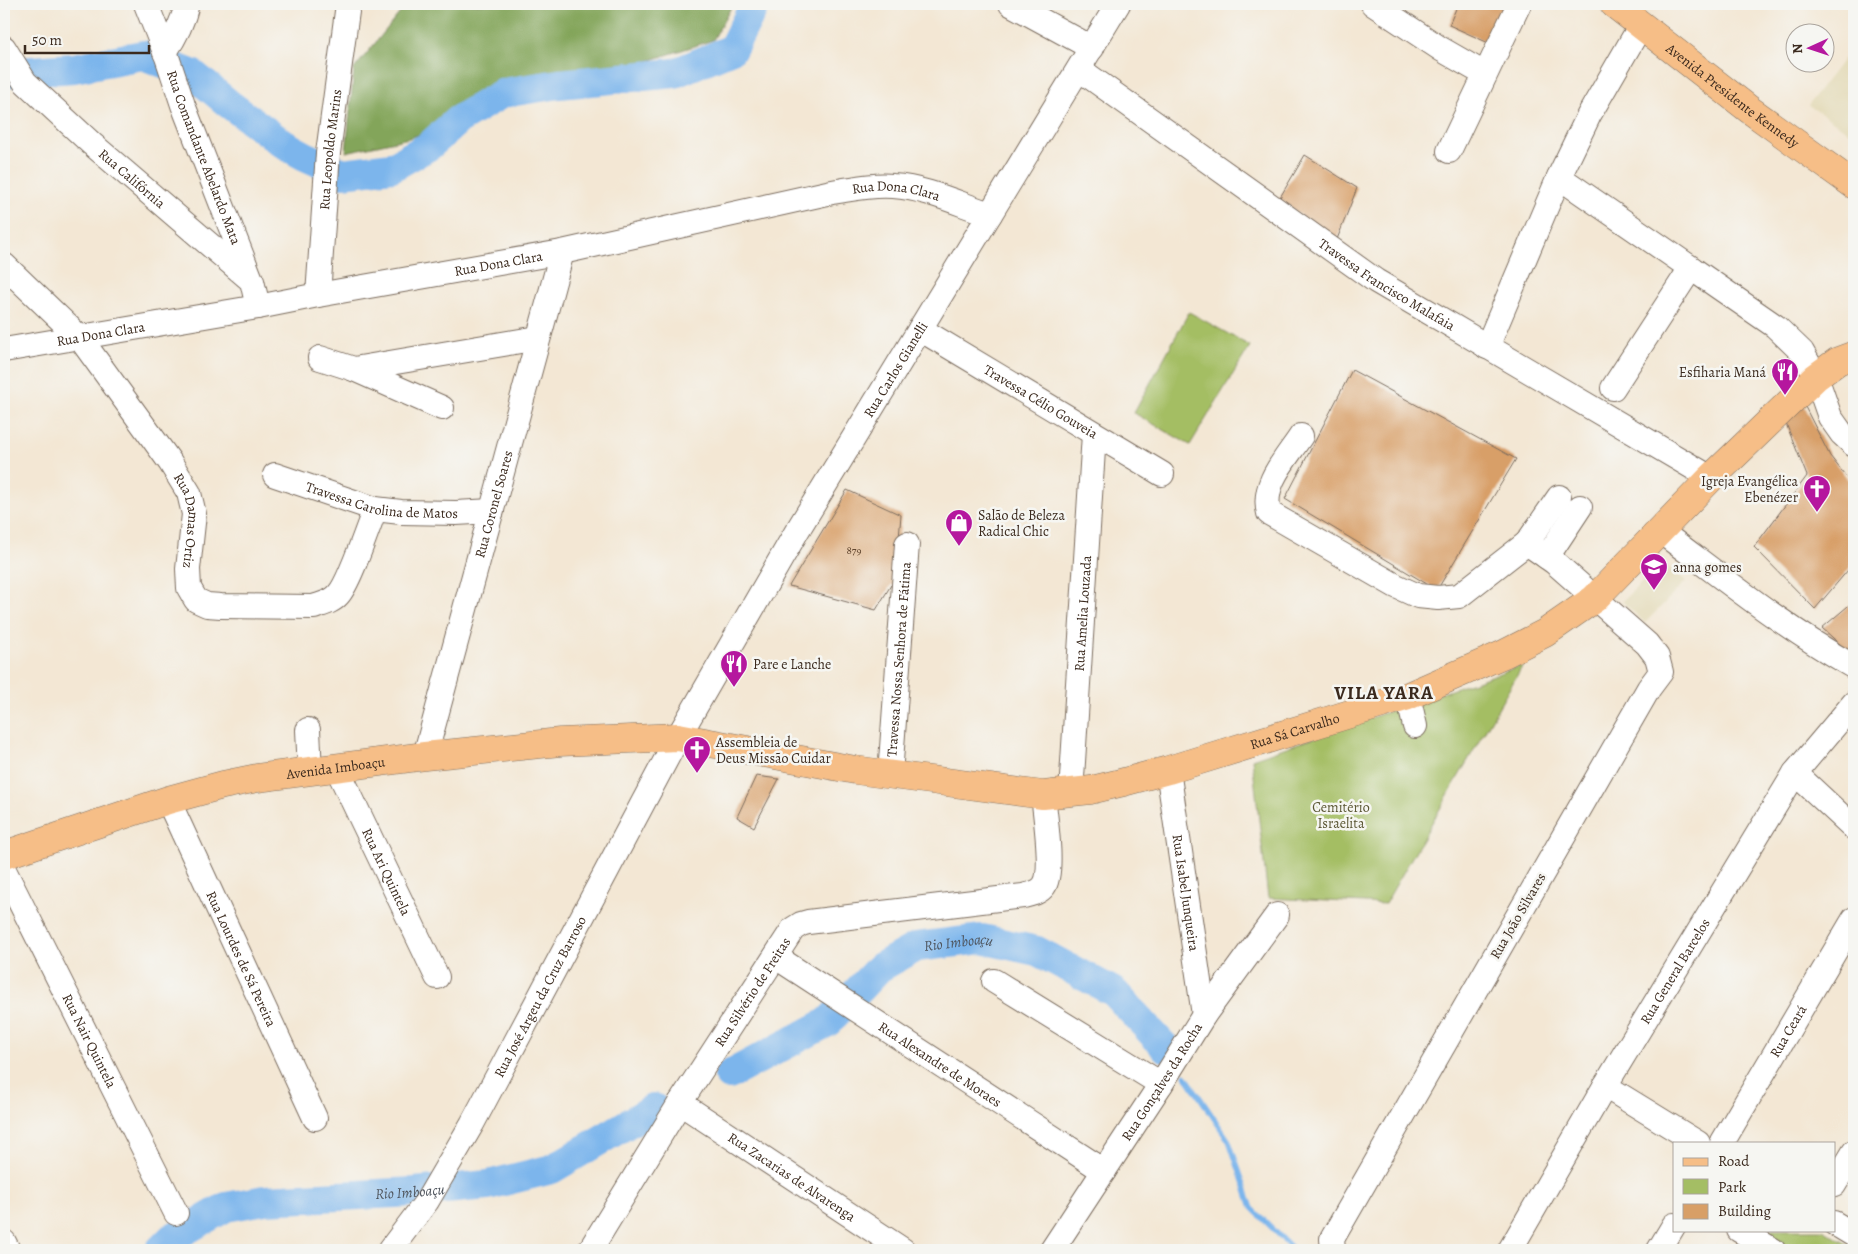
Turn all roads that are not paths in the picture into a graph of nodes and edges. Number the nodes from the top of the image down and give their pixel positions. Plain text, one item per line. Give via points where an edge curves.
1 (146, 4) edge
2 (187, 4) edge
3 (348, 4) edge
4 (1011, 4) edge
5 (1118, 4) edge
6 (1373, 4) edge
7 (1518, 4) edge
8 (1614, 4) edge
9 (1641, 25) junction
10 (1092, 48) junction
11 (168, 60) junction
12 (14, 65) edge
13 (1474, 68) dead end
14 (1079, 69) junction
15 (1449, 151) dead end
16 (1560, 177) junction
17 (1854, 185) edge
18 (990, 214) junction
19 (562, 252) junction
20 (4, 265) edge
21 (1691, 268) junction
22 (252, 281) junction
23 (318, 295) junction
24 (258, 307) junction
25 (920, 329) junction
26 (80, 338) junction
27 (538, 338) junction
28 (1487, 347) junction
29 (4, 350) edge
30 (1854, 355) edge
31 (320, 358) dead end
32 (354, 369) junction
33 (1816, 376) junction
34 (1613, 388) dead end
35 (442, 408) dead end
36 (1094, 434) junction
37 (1301, 436) dead end
38 (1854, 445) edge
39 (275, 474) dead end
40 (1162, 474) dead end
41 (1710, 478) junction
42 (1559, 497) dead end
43 (1580, 507) dead end
44 (375, 509) junction
45 (492, 511) junction
46 (1660, 531) junction
47 (1527, 543) junction
48 (907, 544) dead end
49 (1546, 557) junction
50 (1594, 599) junction
51 (1854, 667) edge
52 (1408, 696) junction
53 (1854, 704) edge
54 (1415, 726) dead end
55 (308, 730) dead end
56 (678, 737) junction
57 (425, 756) junction
58 (324, 770) junction
59 (1168, 770) junction
60 (1795, 773) junction
61 (890, 775) junction
62 (1071, 793) junction
63 (1043, 795) junction
64 (168, 800) junction
65 (1854, 828) edge
66 (4, 855) edge
67 (4, 870) edge
68 (1277, 915) dead end
69 (1854, 919) edge
70 (776, 957) junction
71 (437, 977) dead end
72 (994, 982) dead end
73 (1204, 1014) junction
74 (1161, 1084) junction
75 (1605, 1086) junction
76 (680, 1103) junction
77 (315, 1118) dead end
78 (1696, 1142) edge
79 (1723, 1142) edge
80 (1854, 1152) edge
81 (1104, 1171) junction
82 (1836, 1181) edge
83 (176, 1213) dead end
84 (1836, 1224) edge
85 (1673, 1227) edge
86 (1743, 1232) edge
87 (1854, 1235) edge
88 (4, 1242) edge
89 (593, 1249) edge
90 (8, 1250) edge
91 (390, 1250) edge
92 (904, 1250) edge
93 (1052, 1250) edge
94 (1333, 1250) edge
95 (1510, 1250) edge
96 (1659, 1250) edge
97 (1773, 1250) edge

1 - 11 street, Rua Comandante Abelardo Mata
2 - 11 street
3 - 23 street, Rua Leopoldo Marins via 328,153
4 - 10 street
5 - 10 street, Rua Carlos Gianelli
6 - 13 street
7 - 15 street
8 - 9 main road, Avenida Presidente Kennedy
9 - 16 street via 1589,114
9 - 17 main road, Avenida Presidente Kennedy
10 - 14 street, Rua Carlos Gianelli
11 - 22 street, Rua Comandante Abelardo Mata via 182,105
12 - 22 street, Rua Califórnia via 92,144
14 - 18 street, Rua Carlos Gianelli
14 - 28 street, Travessa Francisco Malafaia via 1376,281
16 - 21 street
16 - 28 street
18 - 19 street, Rua Dona Clara via 916,189 873,186 832,192
18 - 25 street, Rua Carlos Gianelli
19 - 23 street, Rua Dona Clara
19 - 27 street, Rua Coronel Soares
20 - 26 street, Rua Damas Ortiz
21 - 33 street via 1775,326 1802,352
21 - 34 street
22 - 24 street
23 - 24 street, Rua Dona Clara
24 - 26 street, Rua Dona Clara
25 - 36 street, Travessa Célio Gouveia
25 - 56 street, Rua Carlos Gianelli via 797,531
26 - 29 street, Rua Dona Clara
26 - 44 street, Rua Damas Ortiz via 189,493 194,514 189,588 196,600 221,606 314,607 328,603 339,595 347,581
27 - 32 street
27 - 45 street, Rua Coronel Soares
28 - 41 street, Travessa Francisco Malafaia
30 - 33 main road, Rua Sá Carvalho
31 - 32 street
32 - 35 street
33 - 38 street via 1830,417
33 - 41 main road, Rua Sá Carvalho
36 - 40 street, Travessa Célio Gouveia
36 - 62 street, Rua Amelia Louzada
37 - 47 street via 1271,482 1266,497 1269,514 1396,586 1418,596 1459,596
39 - 44 street, Travessa Carolina de Matos
41 - 46 main road, Rua Sá Carvalho
42 - 47 street
43 - 49 street
44 - 45 street, Travessa Carolina de Matos via 456,513
45 - 57 street, Rua Coronel Soares
46 - 50 main road, Rua Sá Carvalho
46 - 51 street via 1765,610
47 - 49 street
48 - 61 street, Travessa Nossa Senhora de Fátima
49 - 50 street
50 - 52 main road, Rua Sá Carvalho via 1545,633
50 - 94 street, Rua João Silvares via 1647,644 1657,656 1661,672 1332,1239
52 - 54 street
52 - 59 main road, Rua Sá Carvalho
53 - 60 street, Rua General Barcelos
55 - 58 street
56 - 57 main road, Avenida Imboaçu via 560,742
56 - 61 main road, Rua Sá Carvalho
56 - 91 street, Rua José Argeu da Cruz Barroso via 472,1124 427,1201
57 - 58 main road, Avenida Imboaçu
58 - 64 main road, Avenida Imboaçu via 258,778
58 - 71 street, Rua Ari Quintela
59 - 62 main road, Rua Sá Carvalho
59 - 73 street, Rua Isabel Junqueira
60 - 65 street
60 - 75 street, Rua General Barcelos
61 - 63 main road, Rua Sá Carvalho
62 - 63 main road, Rua Sá Carvalho
63 - 70 street, Rua Silvério de Freitas via 1049,866 1045,885 1037,893 801,924 793,929
64 - 66 main road, Avenida Imboaçu
64 - 77 street, Rua Lourdes de Sá Pereira
67 - 83 street, Rua Nair Quintela
68 - 73 street, Rua Gonçalves da Rocha
69 - 79 street, Rua Ceará
70 - 76 street, Rua Silvério de Freitas
70 - 81 street, Rua Alexandre de Moraes
72 - 74 street
73 - 74 street, Rua Gonçalves da Rocha
74 - 81 street, Rua Gonçalves da Rocha
75 - 78 street
75 - 95 street, Rua General Barcelos
76 - 89 street, Rua Silvério de Freitas
76 - 92 street, Rua Zacarias de Alvarenga
80 - 82 street
81 - 93 street, Rua Gonçalves da Rocha
84 - 87 street
85 - 96 street
86 - 97 street
88 - 90 street

